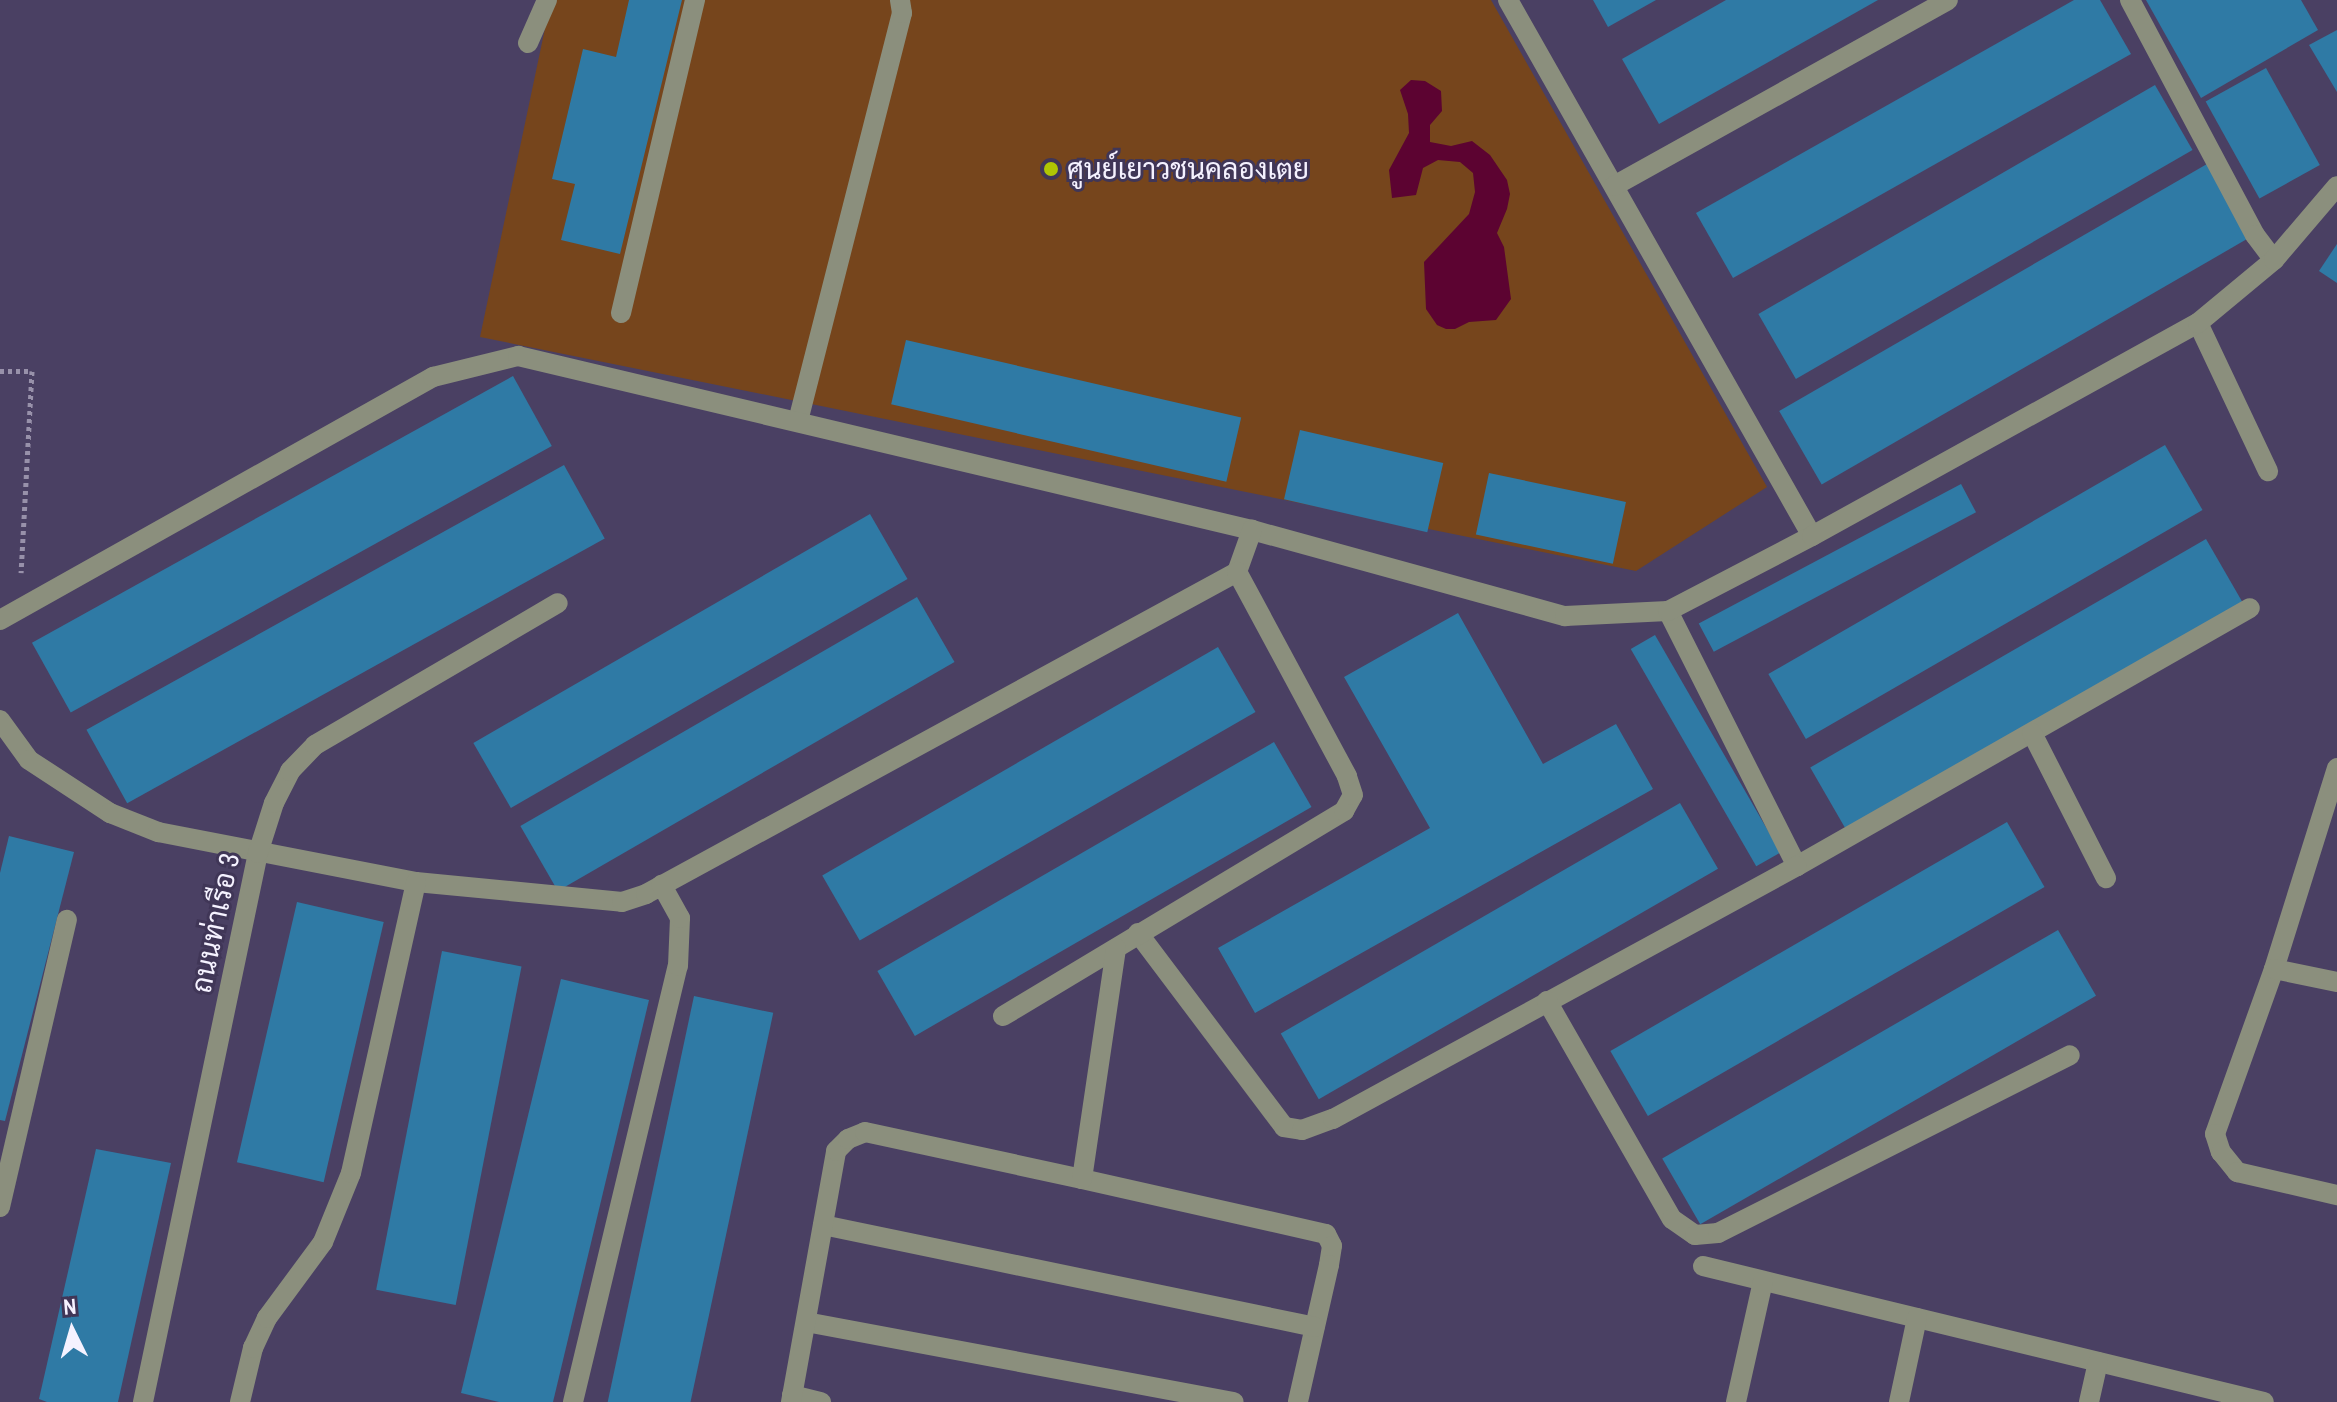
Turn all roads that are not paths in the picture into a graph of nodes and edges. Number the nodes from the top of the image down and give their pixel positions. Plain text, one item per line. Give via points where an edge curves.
1 (547, 0) edge
2 (695, 0) edge
3 (900, 0) edge
4 (1508, 0) edge
5 (1948, 0) edge
6 (2130, 0) edge
7 (528, 43) dead end
8 (1614, 186) junction
9 (2337, 186) edge
10 (2274, 260) junction
11 (621, 313) dead end
12 (2198, 323) junction
13 (798, 421) junction
14 (2268, 471) dead end
15 (1252, 530) junction
16 (1812, 536) junction
17 (1237, 572) junction
18 (558, 603) dead end
19 (2250, 608) dead end
20 (1668, 611) junction
21 (0, 620) edge
22 (0, 720) edge
23 (2032, 733) junction
24 (2337, 768) edge
25 (2331, 800) edge
26 (258, 853) junction
27 (1797, 866) junction
28 (2106, 878) dead end
29 (416, 882) junction
30 (662, 885) junction
31 (67, 920) dead end
32 (1138, 933) junction
33 (1116, 948) junction
34 (2274, 969) junction
35 (2337, 982) edge
36 (1547, 1001) junction
37 (1003, 1016) dead end
38 (2070, 1055) dead end
39 (1082, 1179) junction
40 (2337, 1195) edge
41 (0, 1207) edge
42 (823, 1225) junction
43 (1703, 1266) dead end
44 (1763, 1281) junction
45 (1917, 1318) junction
46 (806, 1322) junction
47 (1315, 1327) junction
48 (2098, 1362) junction
49 (792, 1399) edge
50 (143, 1402) edge
51 (240, 1402) edge
52 (573, 1402) edge
53 (821, 1402) edge
54 (1234, 1402) edge
55 (1298, 1402) edge
56 (1736, 1402) edge
57 (1899, 1402) edge
58 (2089, 1402) edge
59 (2264, 1402) edge

1 - 7 street
2 - 11 street
3 - 13 street via 902,13
4 - 8 street
5 - 8 street
6 - 10 street via 2255,235
8 - 16 street
9 - 10 street
10 - 12 street
12 - 14 street
12 - 16 street
13 - 15 street
13 - 21 street via 518,356 482,362 433,377
15 - 17 street
15 - 20 street via 1565,616
16 - 20 street
17 - 30 street
17 - 32 street via 1353,795 1344,811
18 - 26 street, ถนนท่าเรือ 3 via 315,745 290,771
19 - 23 street
20 - 27 street
22 - 26 street via 29,760 110,813 158,832
23 - 27 street
23 - 28 street
24 - 25 street
25 - 34 street
26 - 29 street
26 - 50 street, ถนนท่าเรือ 3
27 - 36 street
29 - 30 street via 622,902
29 - 51 street via 351,1173 323,1242 267,1318 253,1348
30 - 52 street via 680,918 678,966
31 - 41 street
32 - 33 street
32 - 36 street via 1284,1127 1294,1130 1333,1119
33 - 37 street
33 - 39 street
34 - 35 street
34 - 40 street via 2215,1134 2237,1172
36 - 38 street via 1672,1219 1695,1235 1718,1233
39 - 42 street via 865,1132 836,1151
39 - 47 street via 1326,1234 1332,1246
42 - 46 street
42 - 47 street
43 - 44 street
44 - 45 street
44 - 56 street
45 - 48 street
45 - 57 street
46 - 49 street
46 - 54 street
47 - 55 street
48 - 58 street
48 - 59 street
49 - 53 street

